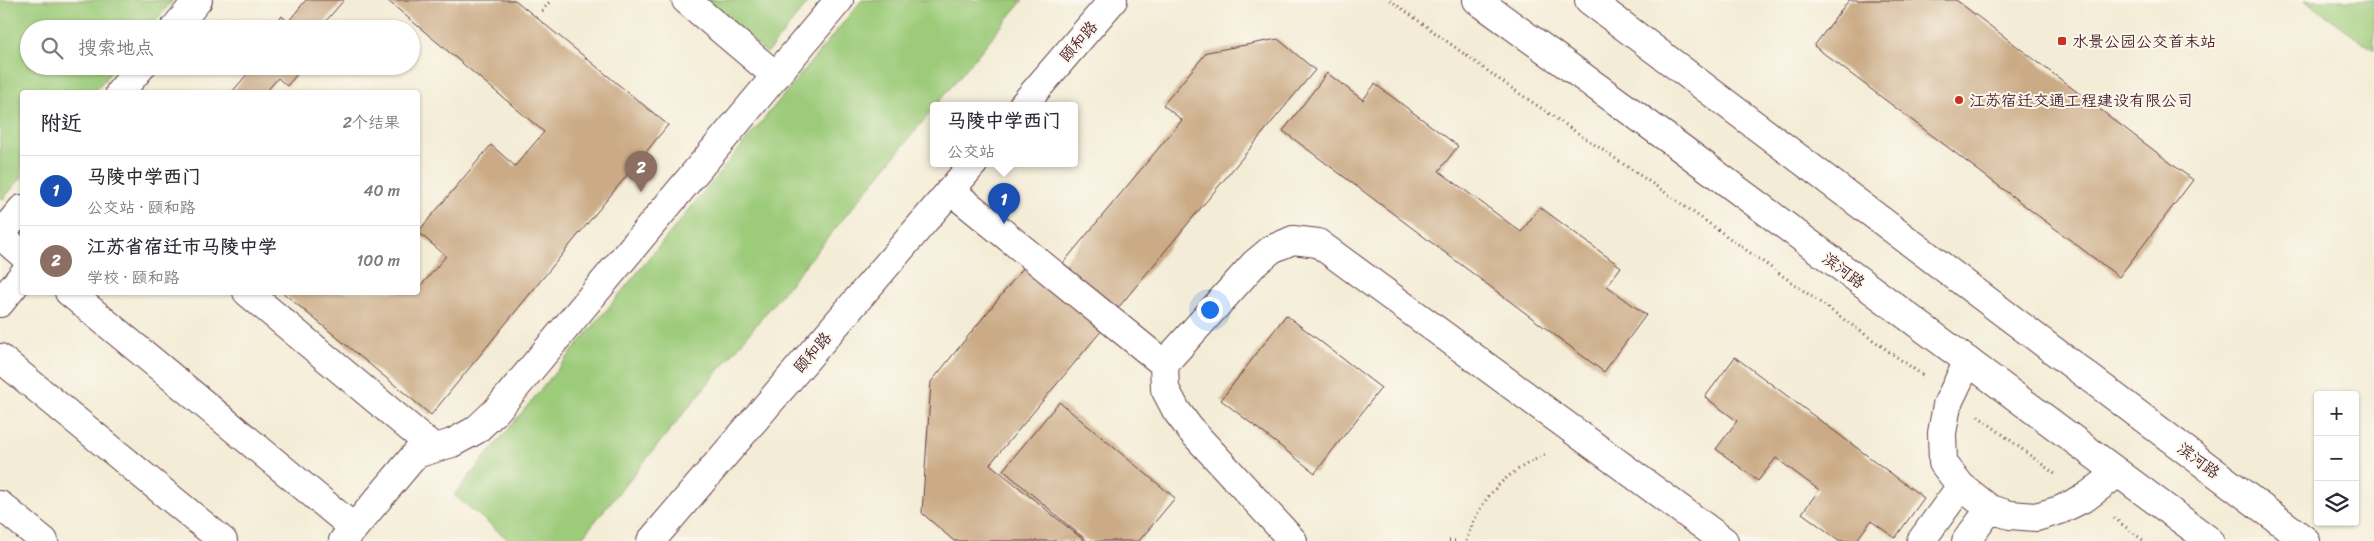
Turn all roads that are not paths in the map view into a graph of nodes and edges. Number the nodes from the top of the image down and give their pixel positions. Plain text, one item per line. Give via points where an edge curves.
1 (198, 0) edge
2 (686, 0) edge
3 (839, 0) edge
4 (1113, 0) edge
5 (1478, 0) edge
6 (1589, 0) edge
7 (181, 20) edge
8 (134, 75) edge
9 (776, 76) junction
10 (122, 90) edge
11 (1026, 102) edge
12 (970, 167) edge
13 (950, 190) junction
14 (20, 211) edge
15 (0, 235) edge
16 (20, 252) edge
17 (20, 278) edge
18 (72, 295) edge
19 (251, 295) edge
20 (0, 303) edge
21 (0, 358) edge
22 (1968, 361) junction
23 (1164, 364) junction
24 (434, 448) junction
25 (2118, 473) junction
26 (1962, 486) junction
27 (0, 505) edge
28 (1990, 509) junction
29 (349, 534) edge
30 (44, 541) edge
31 (223, 541) edge
32 (650, 541) edge
33 (1293, 541) edge
34 (1724, 541) edge
35 (1921, 541) edge
36 (1966, 541) edge
37 (2210, 541) edge
38 (2306, 541) edge

1 - 7 main road
2 - 9 main road
3 - 9 main road
4 - 11 main road, 颐和路
5 - 22 main road, 滨河路
6 - 38 main road, 滨河路
8 - 10 main road
9 - 24 main road via 496,411 476,430
12 - 13 main road, 颐和路
13 - 23 main road
13 - 32 main road, 颐和路
14 - 15 main road
15 - 16 main road
17 - 20 main road
18 - 29 main road
19 - 24 main road
21 - 31 main road
22 - 25 main road, 滨河路
22 - 26 main road via 1947,405 1942,433 1943,463
23 - 33 main road via 1165,389 1176,410
23 - 34 main road via 1254,264 1272,249 1294,240 1318,243
24 - 29 main road via 416,454
25 - 28 main road via 2086,497 2036,517
25 - 37 main road, 滨河路
26 - 28 main road
26 - 35 main road
27 - 30 main road
28 - 36 main road

